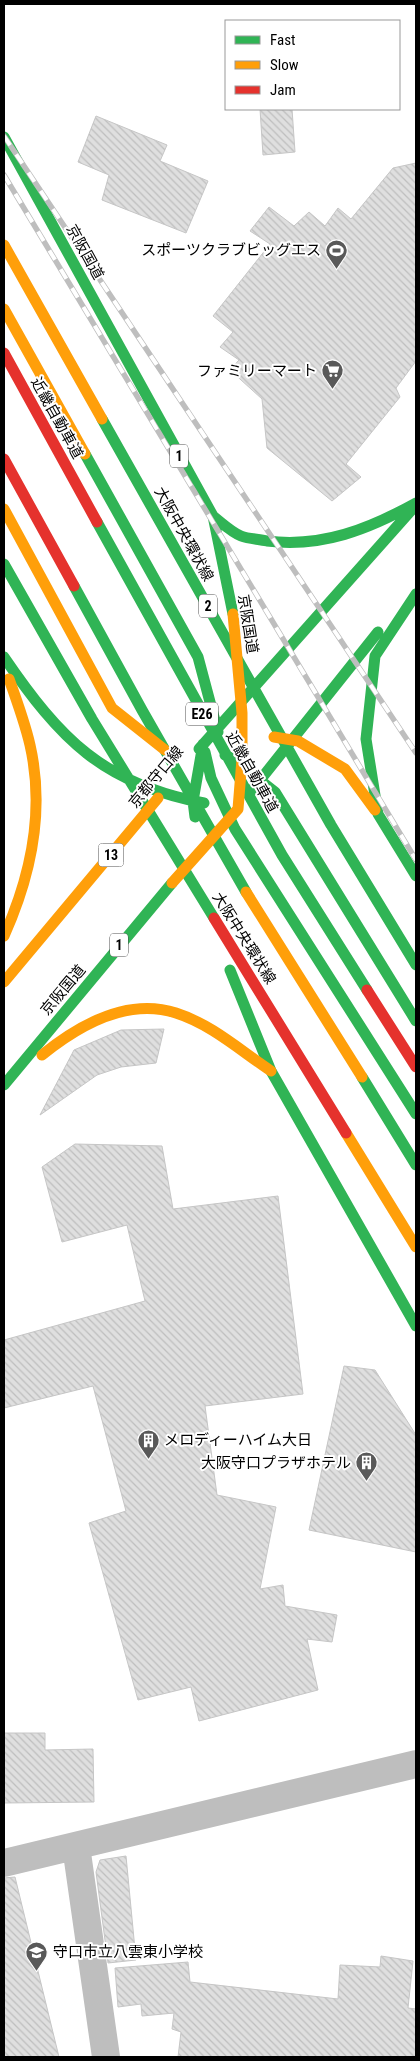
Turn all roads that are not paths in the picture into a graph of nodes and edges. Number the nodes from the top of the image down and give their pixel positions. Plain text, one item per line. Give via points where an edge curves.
1 (4, 136) edge
2 (4, 245) edge
3 (4, 309) edge
4 (4, 353) edge
5 (4, 459) edge
6 (416, 504) edge
7 (4, 509) edge
8 (212, 516) junction
9 (4, 564) edge
10 (416, 584) edge
11 (416, 594) edge
12 (4, 657) edge
13 (4, 662) edge
14 (241, 702) junction
15 (250, 733) junction
16 (218, 734) junction
17 (292, 740) junction
18 (203, 744) junction
19 (223, 754) junction
20 (241, 765) junction
21 (185, 766) junction
22 (198, 776) junction
23 (260, 781) junction
24 (163, 792) junction
25 (218, 792) junction
26 (193, 802) junction
27 (224, 806) junction
28 (238, 809) junction
29 (378, 814) junction
30 (230, 818) junction
31 (199, 853) junction
32 (416, 876) edge
33 (4, 936) edge
34 (416, 965) edge
35 (4, 982) edge
36 (416, 1021) edge
37 (416, 1067) edge
38 (271, 1071) junction
39 (4, 1085) edge
40 (4, 1089) edge
41 (416, 1114) edge
42 (416, 1165) edge
43 (416, 1247) edge
44 (416, 1326) edge
45 (416, 1764) edge
46 (76, 1846) junction
47 (4, 1863) edge
48 (106, 2057) edge

1 - 8 main road, 京阪国道 / 1
2 - 34 main road, 大阪中央環状線 / 2 via 331,825
3 - 16 main road via 198,657
4 - 37 main road, 近畿自動車道 / E26 via 282,854
5 - 42 main road via 241,882
6 - 8 main road via 353,534 317,542 280,543 241,536
6 - 14 main road, 京都守口線 / 13
7 - 21 main road via 112,708
8 - 14 main road, 京阪国道 / 1 via 235,623
9 - 43 main road, 大阪中央環状線 via 92,719
10 - 17 main road
11 - 29 main road via 375,656 366,739
12 - 24 main road via 53,723 82,751 114,770
13 - 33 main road via 30,746 35,830 29,870
14 - 15 main road, 京阪国道 / 1
14 - 16 main road, 京都守口線 / 13
15 - 16 main road
15 - 17 main road
15 - 20 main road, 京阪国道 / 1
16 - 18 main road, 京都守口線 / 13
16 - 19 main road
17 - 23 main road
17 - 29 main road via 345,769
18 - 19 main road
18 - 21 main road, 京都守口線 / 13
18 - 22 main road
18 - 25 main road via 210,778
19 - 20 main road
19 - 28 main road
20 - 23 main road
20 - 28 main road, 京阪国道 / 1
21 - 22 main road
21 - 24 main road, 京都守口線 / 13
22 - 25 main road
22 - 26 main road
23 - 28 main road
23 - 36 main road via 275,792
24 - 26 main road
24 - 35 main road, 京都守口線 / 13
25 - 27 main road
25 - 28 main road
26 - 27 main road
26 - 31 main road
27 - 28 main road
27 - 30 main road
28 - 30 main road, 京阪国道 / 1
29 - 32 main road
30 - 31 main road, 京阪国道 / 1
30 - 41 main road via 274,893
31 - 38 main road via 216,935
31 - 39 main road, 京阪国道 / 1
38 - 40 main road via 201,1025 174,1012 145,1008 113,1014 84,1026 58,1042
38 - 44 main road
45 - 46 street
46 - 47 street
46 - 48 street

